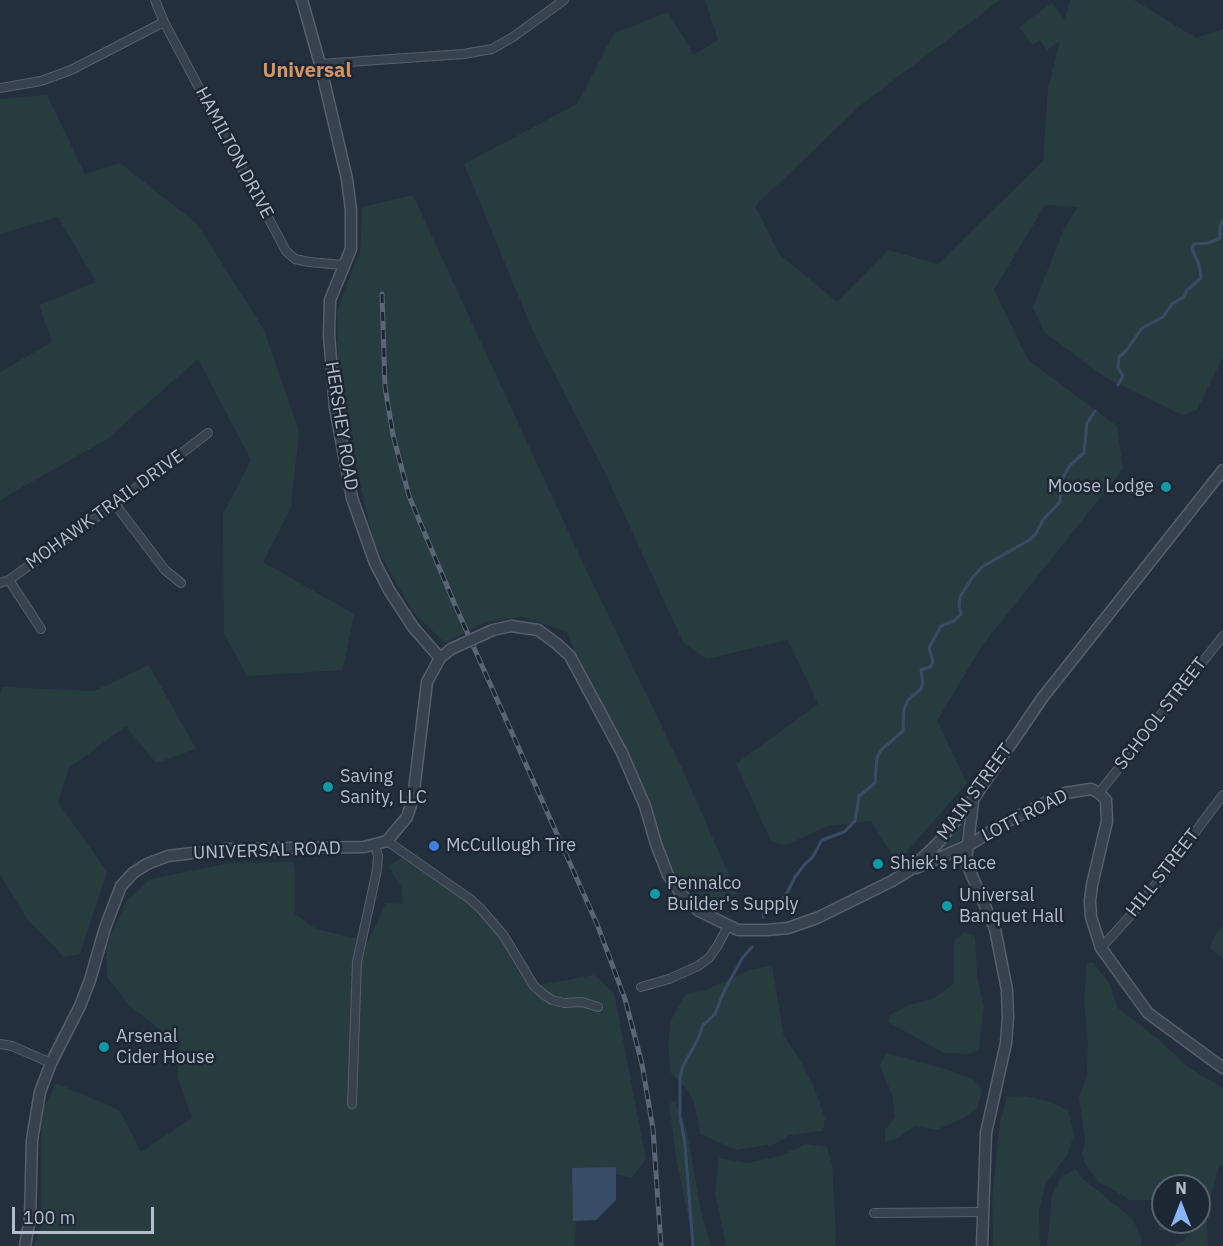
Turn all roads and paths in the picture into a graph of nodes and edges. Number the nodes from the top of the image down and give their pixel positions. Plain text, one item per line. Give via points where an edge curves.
1 (155, 0) edge
2 (302, 0) edge
3 (564, 0) edge
4 (164, 22) junction
5 (320, 64) junction
6 (0, 88) edge
7 (344, 265) junction
8 (208, 433) dead end
9 (1223, 470) edge
10 (115, 504) junction
11 (4, 582) edge
12 (181, 583) dead end
13 (41, 629) dead end
14 (1223, 636) edge
15 (440, 658) junction
16 (1099, 793) junction
17 (1223, 795) edge
18 (974, 798) junction
19 (387, 840) junction
20 (375, 845) junction
21 (966, 846) junction
22 (910, 870) junction
23 (728, 926) junction
24 (1101, 948) junction
25 (641, 987) dead end
26 (598, 1007) dead end
27 (0, 1044) edge
28 (51, 1063) junction
29 (1223, 1068) edge
30 (352, 1104) dead end
31 (982, 1212) junction
32 (874, 1213) dead end
33 (25, 1246) edge
34 (982, 1246) edge

1 - 4 street, HAMILTON DRIVE
2 - 5 street, HERSHEY ROAD
3 - 5 street via 492,49
4 - 6 street via 71,70 41,81
4 - 7 street, HAMILTON DRIVE via 286,251 295,259
5 - 7 street, HERSHEY ROAD via 351,210 351,249
7 - 15 street, HERSHEY ROAD via 330,300 329,335 334,408 352,498 389,590
8 - 10 street, MOHAWK TRAIL DRIVE
9 - 18 street, MAIN STREET via 1043,698
10 - 11 street, MOHAWK TRAIL DRIVE
10 - 12 street via 165,570
11 - 13 street
14 - 16 street, SCHOOL STREET
15 - 19 street, UNIVERSAL ROAD via 427,682 411,808
15 - 23 street, MAIN STREET, bridge via 493,630 511,626 538,630 570,656 622,753 668,875 699,911
16 - 21 street, LOTT ROAD via 1091,789 1065,793
16 - 24 street via 1106,800 1107,821 1090,901
17 - 24 street, HILL STREET via 1141,904
18 - 21 street
18 - 22 street, MAIN STREET
19 - 20 street, UNIVERSAL ROAD
19 - 26 street via 481,909 543,994 564,1003 582,1002
20 - 28 street, UNIVERSAL ROAD via 225,849 168,856 133,873 121,886 80,1006
20 - 30 street via 377,870 357,962
21 - 22 street, LOTT ROAD
21 - 31 street via 966,862 995,929 1007,990 1006,1043 986,1133
22 - 23 street, MAIN STREET via 817,918 788,928 738,930
23 - 25 street via 709,958 698,966
24 - 29 street via 1148,1012
27 - 28 street
28 - 33 street, UNIVERSAL ROAD via 34,1119 30,1219
31 - 32 street
31 - 34 street

